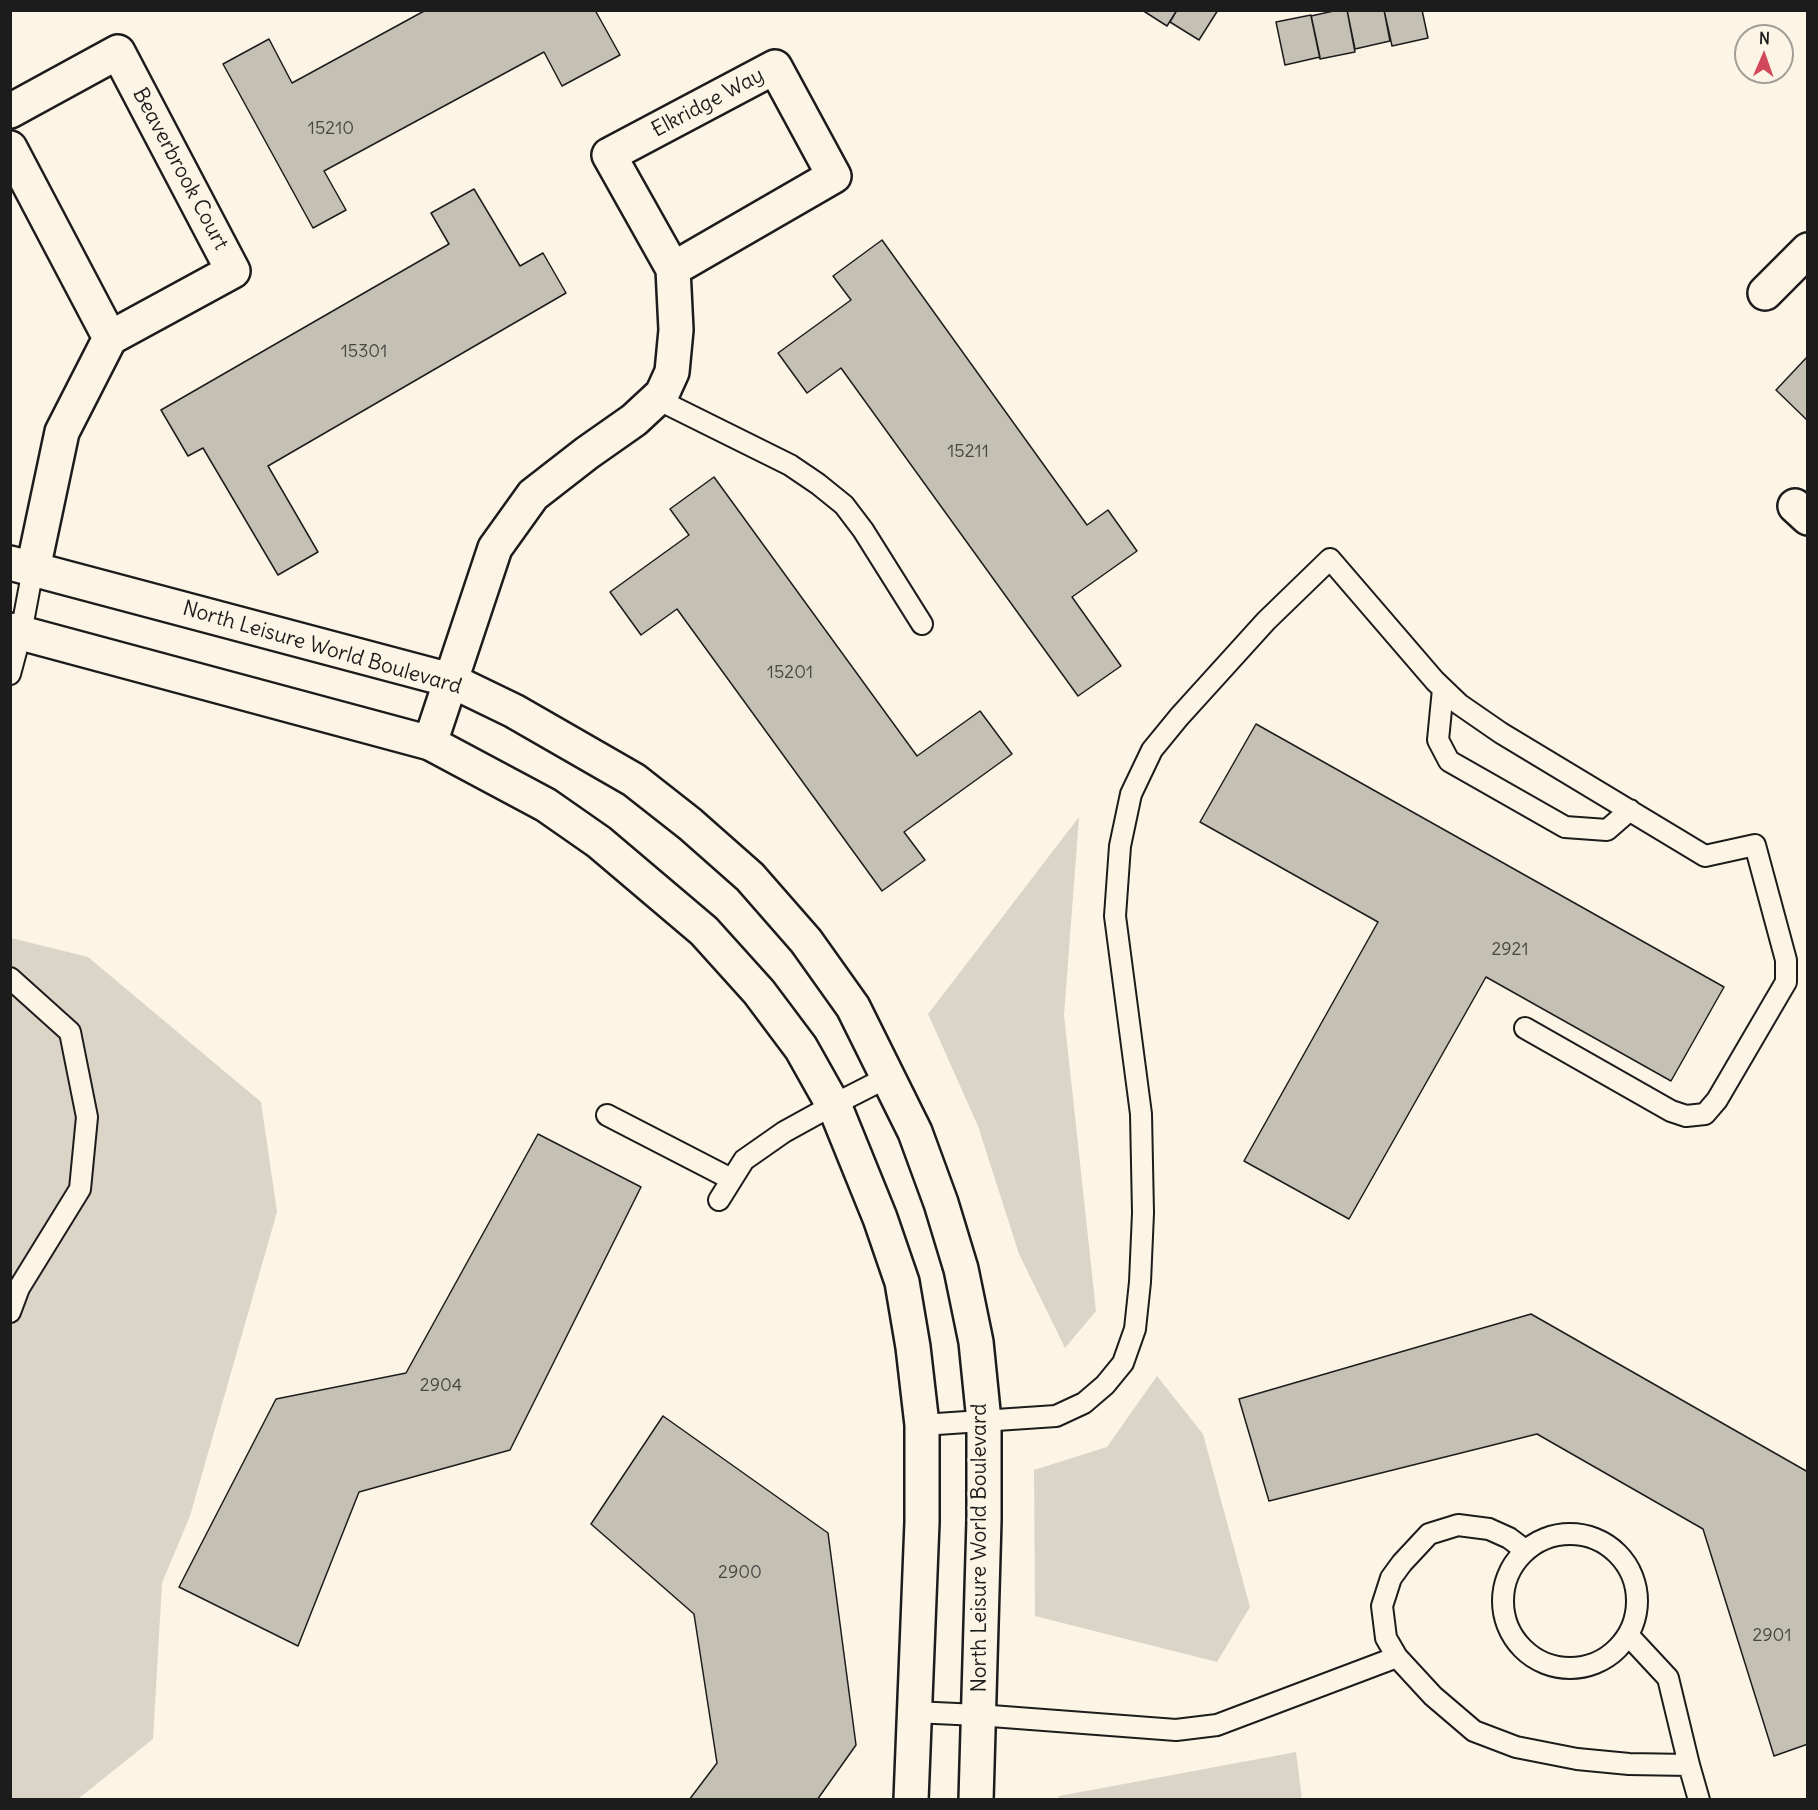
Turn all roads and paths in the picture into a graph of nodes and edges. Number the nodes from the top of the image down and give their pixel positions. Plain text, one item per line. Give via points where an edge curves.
1 (10, 111) edge
2 (10, 148) edge
3 (1808, 250) edge
4 (673, 269) junction
5 (1765, 293) dead end
6 (110, 338) junction
7 (657, 399) junction
8 (22, 566) edge
9 (922, 624) dead end
10 (16, 632) edge
11 (10, 674) edge
12 (450, 680) junction
13 (1443, 689) junction
14 (430, 743) junction
15 (1630, 810) junction
16 (10, 978) edge
17 (1525, 1028) dead end
18 (888, 1077) junction
19 (833, 1105) junction
20 (607, 1115) dead end
21 (731, 1179) junction
22 (719, 1200) dead end
23 (10, 1312) edge
24 (984, 1421) junction
25 (922, 1425) junction
26 (1525, 1550) junction
27 (1628, 1635) junction
28 (1397, 1657) junction
29 (914, 1712) junction
30 (978, 1715) junction
31 (1689, 1765) junction
32 (911, 1800) edge
33 (976, 1800) edge
34 (1699, 1800) edge

1 - 6 street, Beaverbrook Court via 118,52 233,272
2 - 6 street
3 - 5 street
4 - 4 street, Elkridge Way via 609,155 775,67 834,176
4 - 7 street, Elkridge Way via 676,330 672,372
6 - 8 street via 62,432
7 - 9 lane via 790,465 844,505
7 - 12 street, Elkridge Way via 533,495 495,548
8 - 10 lane
8 - 12 street, North Leisure World Boulevard
10 - 11 lane
10 - 14 street
12 - 14 street, Elkridge Way
12 - 18 street, North Leisure World Boulevard via 514,711 634,780 750,877 806,941 853,1007
13 - 15 lane via 1511,740
13 - 15 lane via 1438,740 1449,761 1565,827 1607,830
13 - 24 lane via 1330,559 1266,621 1152,750 1131,794 1120,846 1115,916 1141,1114 1142,1224 1134,1329 1123,1363 1084,1403 1056,1416
14 - 19 street via 555,811 599,842 704,931 759,992 801,1048
15 - 17 lane via 1705,856 1755,845 1786,960 1786,982 1705,1114 1686,1116 1671,1111
16 - 23 lane via 70,1032 87,1117 80,1189 19,1288
18 - 19 lane
18 - 24 street, North Leisure World Boulevard via 915,1132 962,1269 976,1342
19 - 21 lane via 744,1160
19 - 25 street via 902,1282
20 - 21 lane
21 - 22 lane
24 - 25 lane
24 - 30 street, North Leisure World Boulevard
25 - 29 street
26 - 27 lane via 1543,1539 1564,1534 1604,1543 1632,1574 1636,1616
26 - 27 lane via 1510,1568 1503,1590 1503,1613 1511,1636 1526,1653 1547,1665 1570,1669 1593,1665 1613,1653
26 - 28 lane via 1489,1529 1458,1525 1429,1534 1391,1578 1382,1606 1386,1638
27 - 31 lane via 1668,1678
28 - 30 lane via 1217,1725 1176,1730
28 - 31 lane via 1433,1696 1474,1731 1516,1747 1577,1759
29 - 30 lane
29 - 32 street
30 - 33 street, North Leisure World Boulevard
31 - 34 lane

